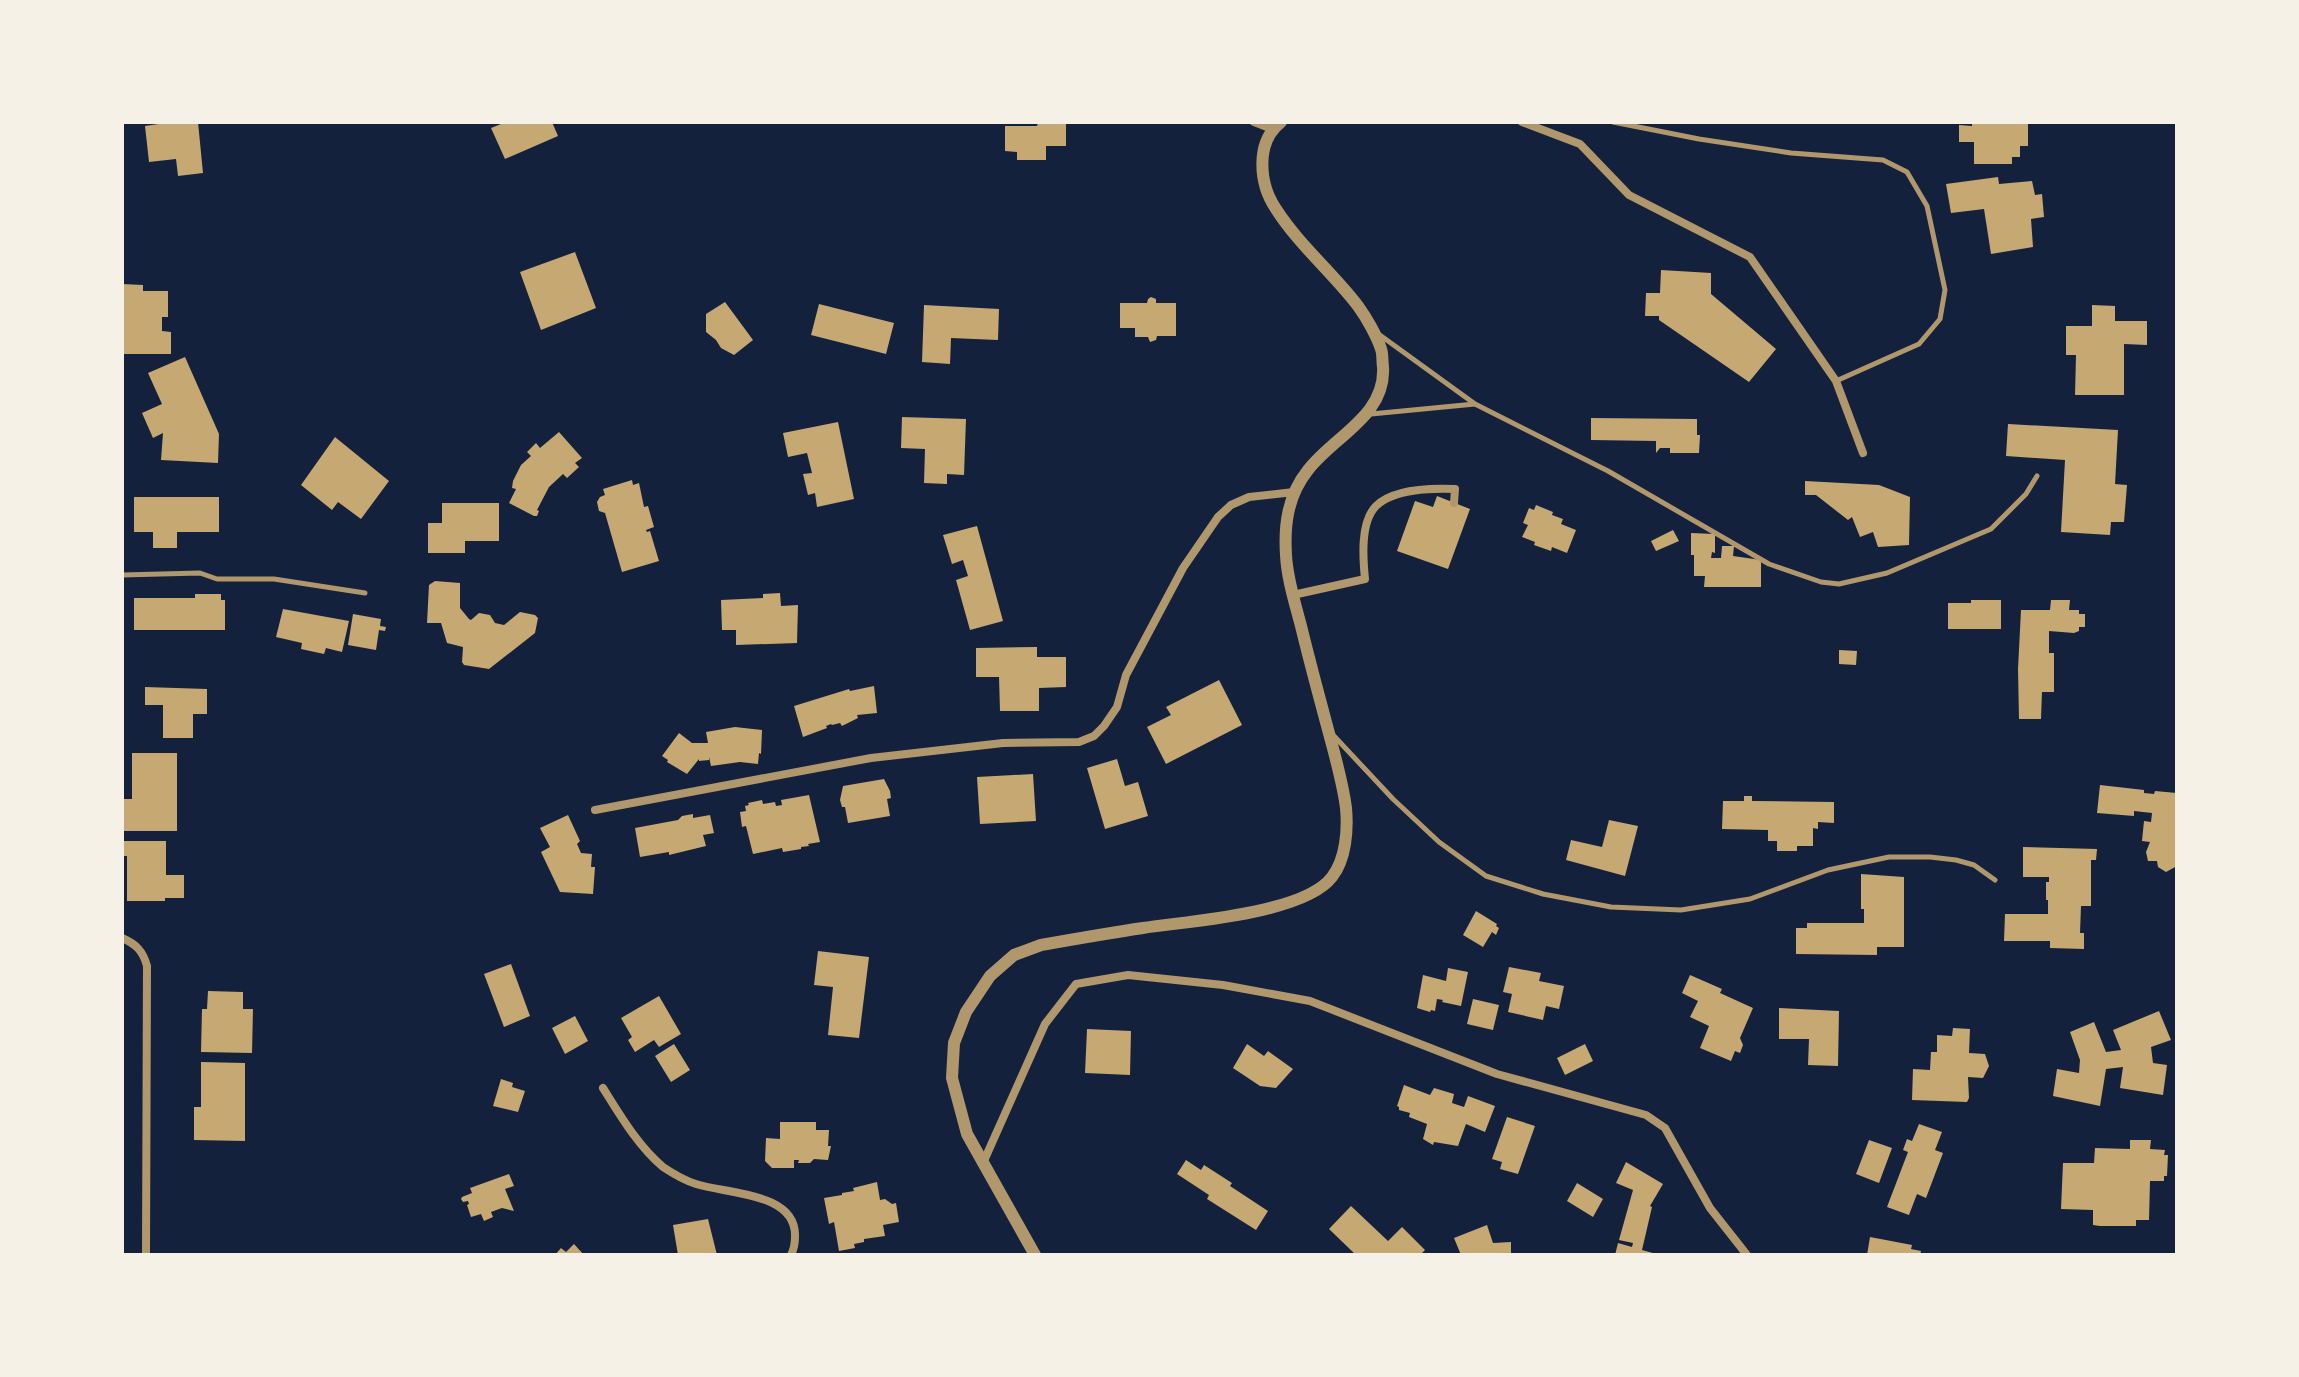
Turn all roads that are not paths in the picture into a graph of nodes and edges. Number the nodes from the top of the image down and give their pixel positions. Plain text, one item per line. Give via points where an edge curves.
1 (1254, 122) edge
2 (1522, 122) edge
3 (1613, 122) edge
4 (1277, 126) edge
5 (1370, 328) junction
6 (1836, 381) junction
7 (1475, 404) junction
8 (1368, 414) junction
9 (1863, 453) dead end
10 (2037, 476) dead end
11 (1294, 492) junction
12 (1454, 503) dead end
13 (122, 575) edge
14 (365, 593) dead end
15 (1293, 595) junction
16 (1328, 730) junction
17 (595, 810) dead end
18 (1995, 880) dead end
19 (122, 938) edge
20 (603, 1088) dead end
21 (983, 1163) junction
22 (146, 1255) edge
23 (791, 1255) edge
24 (1035, 1255) edge
25 (1747, 1255) edge

1 - 4 street
2 - 6 street via 1580,144 1629,195 1750,257
3 - 6 lane via 1791,153 1883,160 1907,172 1927,206 1945,290 1940,319 1919,344
4 - 5 street via 1263,148 1263,170 1275,208
5 - 7 lane
5 - 8 street via 1381,350 1384,381
6 - 9 street
7 - 8 lane
7 - 10 lane via 1608,471 1769,564 1821,582 1839,584 1887,573 1991,529
8 - 11 street via 1308,469
11 - 15 street via 1286,516
11 - 17 street via 1249,497 1218,517 1183,568 1126,675 1117,707 1094,736 1079,742 1003,743 871,758
12 - 15 street via 1455,489 1425,488 1391,497 1375,507 1366,527 1365,579
13 - 14 lane via 200,573
15 - 16 street
16 - 18 lane via 1439,842 1486,876 1543,894 1611,907 1681,910 1750,899 1828,870 1889,857 1956,860
16 - 21 street via 1346,810 1345,838 1342,860 1317,891 1242,914 1041,945 1014,955 990,976 958,1032 952,1078 967,1134
19 - 22 street via 137,945 147,966
20 - 23 street via 631,1132 664,1167 694,1183 770,1201 786,1211 795,1227
21 - 24 street
21 - 25 street via 1045,1024 1076,984 1128,975 1223,985 1310,1001 1497,1074 1646,1115 1665,1128 1710,1208

